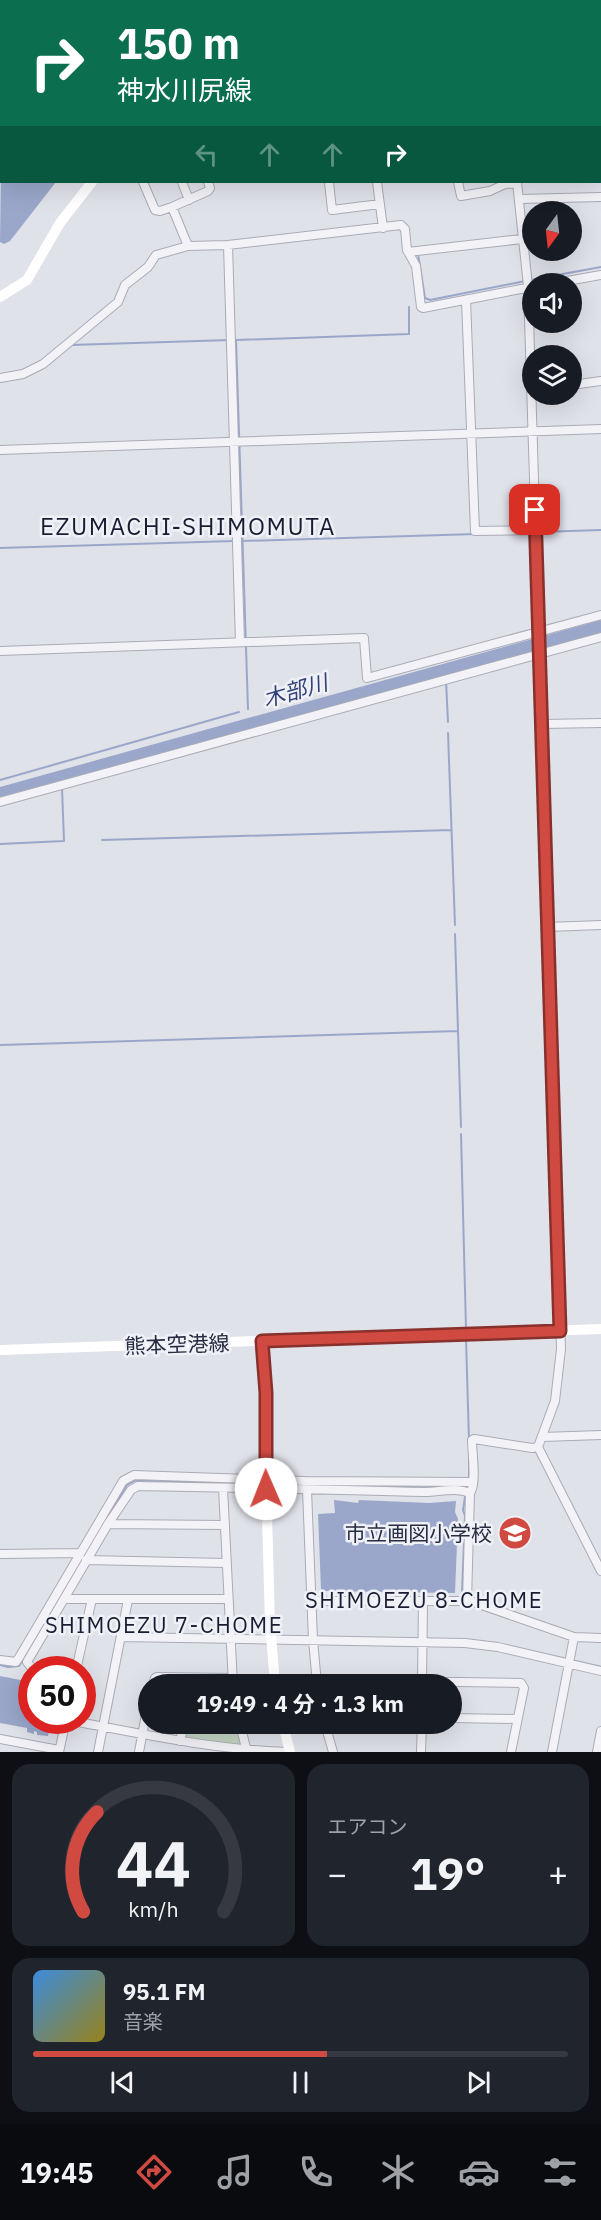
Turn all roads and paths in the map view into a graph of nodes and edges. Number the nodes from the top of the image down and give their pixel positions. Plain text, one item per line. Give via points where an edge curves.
1 (91, 183) edge
2 (143, 183) edge
3 (182, 183) edge
4 (208, 183) edge
5 (329, 183) edge
6 (377, 183) edge
7 (458, 183) edge
8 (511, 183) edge
9 (517, 183) edge
10 (601, 197) edge
11 (520, 199) junction
12 (189, 200) junction
13 (380, 204) junction
14 (172, 207) junction
15 (383, 228) junction
16 (522, 235) joint
17 (228, 245) junction
18 (188, 246) junction
19 (408, 252) junction
20 (601, 275) edge
21 (582, 278) edge
22 (522, 286) edge
23 (0, 297) edge
24 (466, 300) junction
25 (0, 378) edge
26 (601, 381) edge
27 (582, 384) edge
28 (532, 405) edge
29 (601, 429) edge
30 (532, 430) junction
31 (471, 433) junction
32 (235, 441) junction
33 (0, 450) edge
34 (535, 530) junction
35 (601, 615) edge
36 (539, 633) junction
37 (601, 637) edge
38 (240, 642) junction
39 (0, 651) edge
40 (539, 653) junction
41 (601, 723) edge
42 (542, 724) junction
43 (0, 802) edge
44 (601, 925) edge
45 (547, 927) junction
46 (601, 1329) edge
47 (560, 1331) junction
48 (262, 1341) junction
49 (0, 1350) edge
50 (601, 1435) edge
51 (542, 1437) junction
52 (538, 1447) junction
53 (473, 1482) junction
54 (266, 1484) junction
55 (223, 1488) junction
56 (308, 1490) junction
57 (470, 1493) junction
58 (108, 1524) junction
59 (225, 1526) junction
60 (79, 1553) junction
61 (0, 1554) edge
62 (86, 1560) junction
63 (226, 1563) junction
64 (601, 1571) edge
65 (65, 1599) junction
66 (92, 1599) junction
67 (228, 1599) junction
68 (128, 1600) junction
69 (467, 1600) junction
70 (312, 1601) junction
71 (423, 1601) junction
72 (122, 1637) junction
73 (574, 1637) junction
74 (601, 1638) edge
75 (230, 1639) junction
76 (271, 1639) junction
77 (313, 1640) junction
78 (422, 1641) junction
79 (31, 1656) edge
80 (79, 1656) edge
81 (0, 1660) edge
82 (570, 1665) junction
83 (601, 1671) edge
84 (232, 1674) edge
85 (274, 1674) edge
86 (316, 1674) edge
87 (422, 1674) edge
88 (462, 1683) edge
89 (462, 1718) edge
90 (518, 1719) junction
91 (96, 1726) edge
92 (103, 1727) junction
93 (601, 1731) edge
94 (63, 1734) edge
95 (182, 1734) edge
96 (242, 1734) edge
97 (286, 1734) edge
98 (328, 1734) edge
99 (422, 1734) edge
100 (142, 1735) junction
101 (0, 1739) edge
102 (180, 1741) junction
103 (59, 1751) edge
104 (98, 1752) edge
105 (139, 1752) edge
106 (247, 1752) edge
107 (290, 1752) edge
108 (333, 1752) edge
109 (421, 1752) edge
110 (511, 1752) edge
111 (552, 1752) edge
112 (597, 1752) edge

1 - 23 main road via 60,223 27,280
2 - 14 street via 155,210
3 - 12 street
4 - 12 street via 208,191
5 - 13 street via 332,210
6 - 13 street
7 - 8 street via 461,196
9 - 11 street
10 - 11 street
11 - 16 street
12 - 14 street
13 - 15 street
14 - 18 street
15 - 17 street
15 - 19 street via 404,226
16 - 19 street
17 - 18 street
17 - 32 street
18 - 25 street via 156,255 148,267 125,285 117,302 43,364 23,374
19 - 24 street via 416,266 421,307
20 - 21 street
22 - 24 street
24 - 31 street
26 - 27 street
28 - 30 street
29 - 30 street
30 - 31 street
30 - 34 street
31 - 32 street
31 - 34 street via 475,531
32 - 33 street
32 - 38 street
34 - 36 street
35 - 36 street
36 - 38 street via 367,678 364,638
36 - 40 street
37 - 40 street
38 - 39 street
40 - 42 street
40 - 43 street
41 - 42 street
42 - 45 street
44 - 45 street
45 - 47 street
46 - 47 main road, 熊本空港線
47 - 48 main road, 熊本空港線
47 - 51 street via 555,1401
48 - 49 main road, 熊本空港線
48 - 54 main road
50 - 51 street
51 - 52 street
52 - 53 street via 473,1439
52 - 64 street
53 - 54 street
53 - 57 street
54 - 55 street
54 - 56 street
54 - 60 street via 134,1475 123,1481
54 - 76 main road
55 - 58 street via 138,1486 131,1490
55 - 59 street
56 - 57 street
56 - 70 street
57 - 69 street
58 - 59 street
58 - 62 street
59 - 63 street
60 - 61 street
60 - 81 street via 16,1662
62 - 63 street
62 - 65 street
63 - 67 street
65 - 66 street
65 - 79 street
66 - 68 street
66 - 80 street
67 - 68 street
67 - 75 street
68 - 72 street
69 - 71 street
69 - 73 street
70 - 71 street
70 - 77 street
71 - 78 street
72 - 75 street
72 - 92 street
73 - 74 street
73 - 82 street
75 - 76 street
75 - 84 street
76 - 77 street
76 - 85 main road
77 - 78 street
77 - 86 street
78 - 82 street via 498,1647
78 - 87 street
82 - 83 street
82 - 111 street
88 - 90 street via 521,1683 524,1688
89 - 90 street
90 - 110 street
91 - 92 street
92 - 100 street
92 - 104 street
93 - 112 street
94 - 103 street
95 - 102 street
96 - 106 street
97 - 107 main road
98 - 108 street
99 - 109 street
100 - 102 street
100 - 105 street
101 - 103 street
102 - 106 street
106 - 107 street

